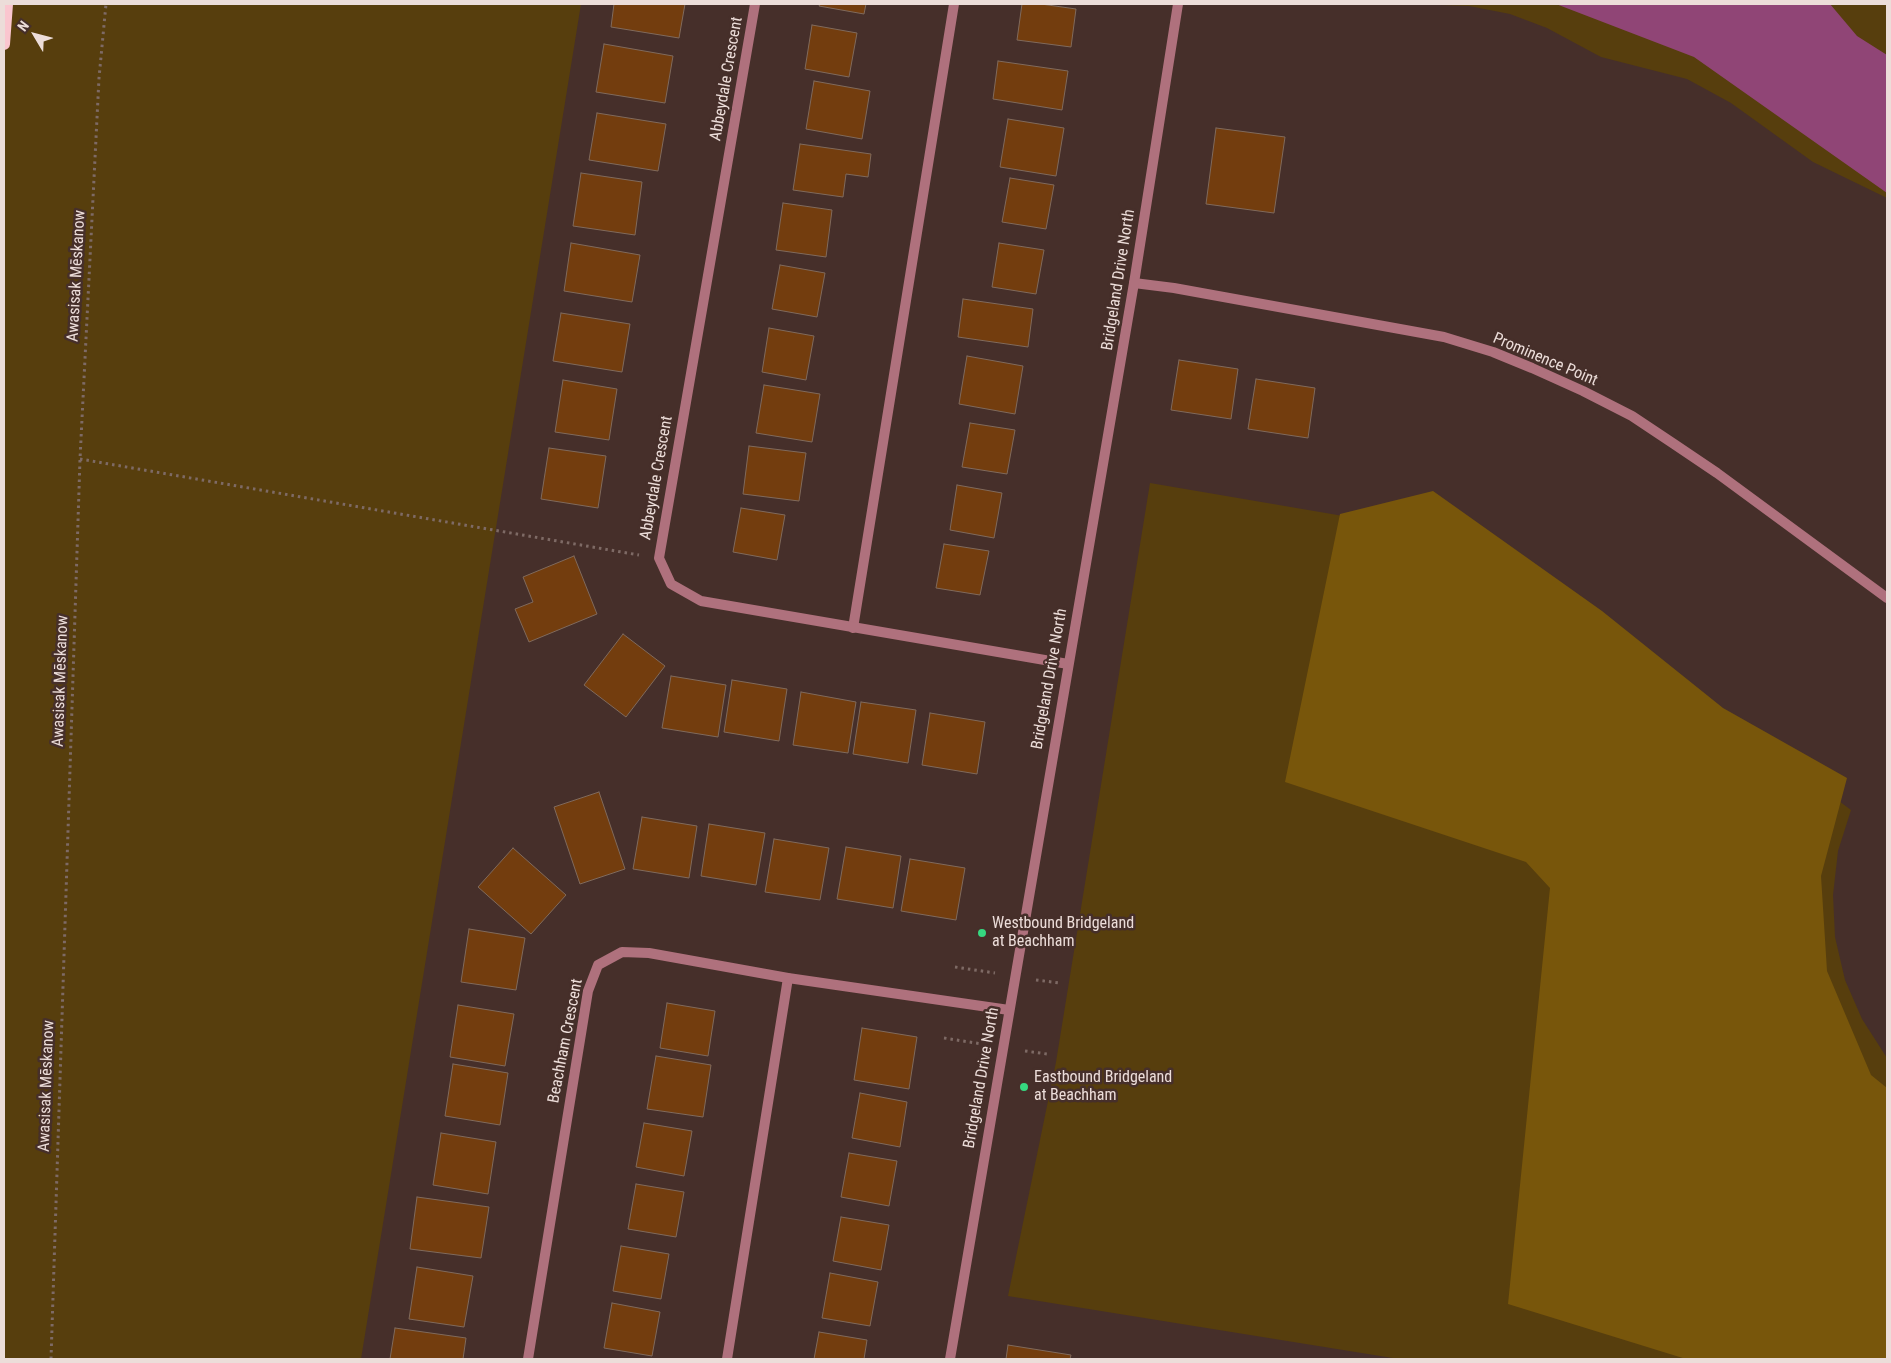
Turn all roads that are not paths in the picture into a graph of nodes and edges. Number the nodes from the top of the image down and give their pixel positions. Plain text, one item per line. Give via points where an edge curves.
1 (7, 4) edge
2 (755, 4) edge
3 (954, 4) edge
4 (1178, 4) edge
5 (4, 44) edge
6 (1134, 283) junction
7 (1887, 598) edge
8 (853, 628) junction
9 (1068, 664) junction
10 (788, 978) junction
11 (1008, 1010) junction
12 (528, 1359) edge
13 (727, 1359) edge
14 (950, 1359) edge

1 - 5 main road
2 - 8 street, Abbeydale Crescent via 659,558 671,584 701,601
3 - 8 street
4 - 6 street, Bridgeland Drive North
6 - 7 street, Prominence Point via 1444,337 1532,368 1632,416 1717,473
6 - 9 street, Bridgeland Drive North
8 - 9 street, Abbeydale Crescent
9 - 11 street, Bridgeland Drive North
10 - 11 street, Beachham Crescent
10 - 12 street, Beachham Crescent via 649,953 622,952 598,965 588,991
10 - 13 street
11 - 14 street, Bridgeland Drive North

